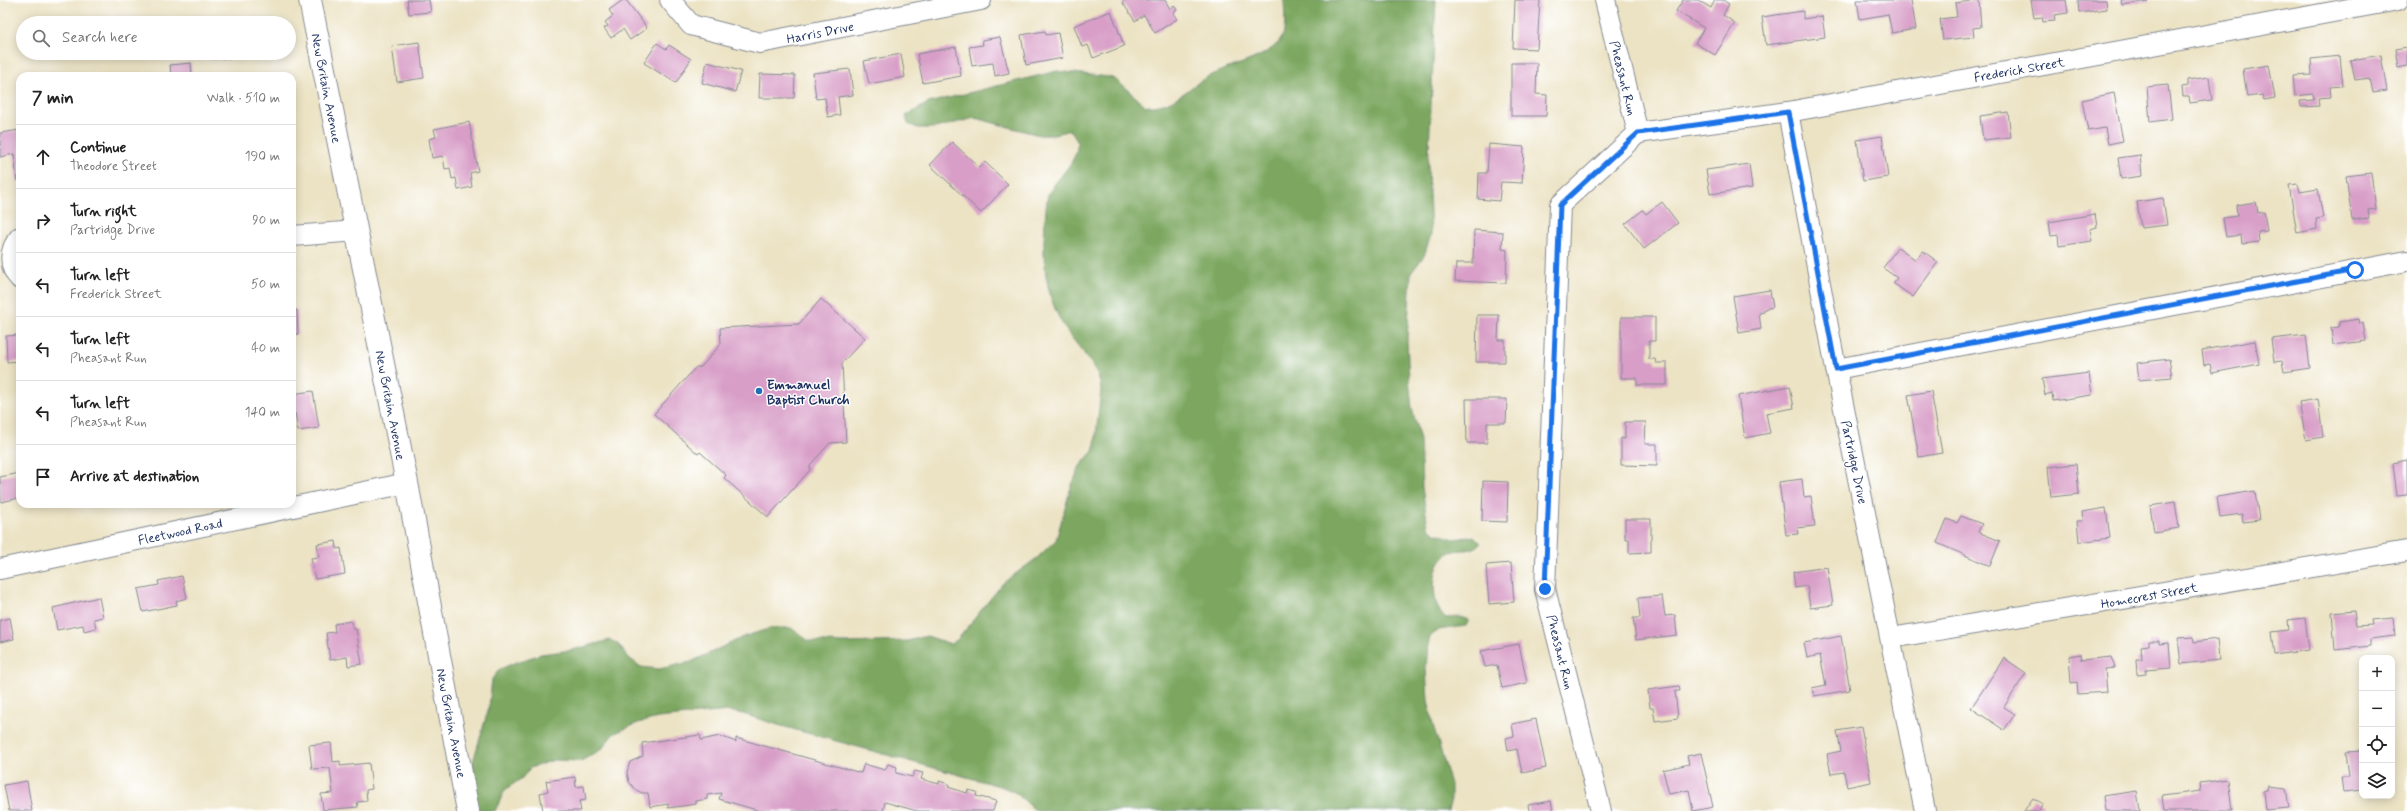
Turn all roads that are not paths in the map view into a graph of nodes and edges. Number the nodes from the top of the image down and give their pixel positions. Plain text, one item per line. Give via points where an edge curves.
1 (310, 0) edge
2 (670, 0) edge
3 (981, 0) edge
4 (1605, 0) edge
5 (2398, 0) edge
6 (1788, 112) junction
7 (1638, 133) junction
8 (357, 231) junction
9 (296, 236) edge
10 (16, 243) edge
11 (2407, 261) edge
12 (16, 272) edge
13 (1836, 369) junction
14 (407, 483) junction
15 (296, 506) edge
16 (289, 508) edge
17 (2407, 551) edge
18 (0, 569) edge
19 (1891, 638) junction
20 (468, 811) edge
21 (1601, 811) edge
22 (1925, 811) edge

1 - 8 main road, New Britain Avenue
2 - 3 street, Harris Drive via 691,25 760,43
4 - 7 street, Pheasant Run
5 - 6 street, Frederick Street
6 - 7 street, Frederick Street
6 - 13 street, Partridge Drive
7 - 21 street, Pheasant Run via 1560,205 1545,589
8 - 9 street
8 - 14 main road, New Britain Avenue
10 - 12 street via 11,256
11 - 13 street
13 - 19 street, Partridge Drive
14 - 15 street, Fleetwood Road
14 - 20 main road, New Britain Avenue
16 - 18 street, Fleetwood Road
17 - 19 street, Homecrest Street
19 - 22 street, Partridge Drive

